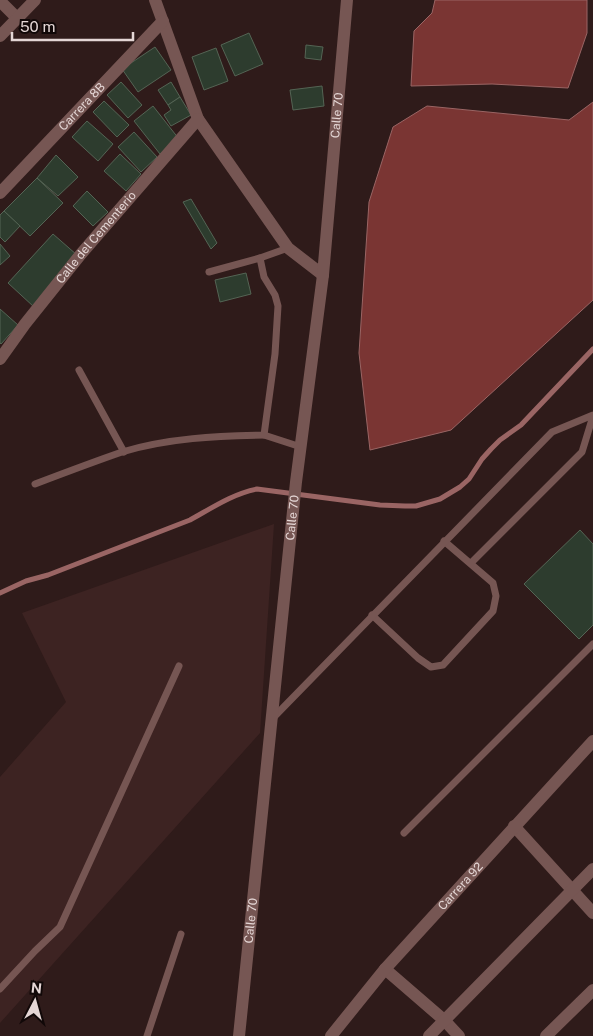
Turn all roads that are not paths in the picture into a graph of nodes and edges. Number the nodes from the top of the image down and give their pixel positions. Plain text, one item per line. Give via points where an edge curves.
1 (35, 0) edge
2 (156, 0) edge
3 (347, 0) edge
4 (0, 1) edge
5 (17, 18) junction
6 (163, 21) junction
7 (0, 36) edge
8 (198, 119) junction
9 (0, 193) edge
10 (288, 248) junction
11 (260, 258) junction
12 (209, 272) dead end
13 (322, 275) junction
14 (1, 355) edge
15 (80, 370) dead end
16 (593, 415) edge
17 (264, 435) junction
18 (301, 447) junction
19 (124, 452) junction
20 (35, 484) dead end
21 (444, 541) junction
22 (471, 563) junction
23 (372, 615) junction
24 (593, 644) edge
25 (179, 666) dead end
26 (273, 718) junction
27 (593, 741) edge
28 (514, 826) junction
29 (404, 833) dead end
30 (593, 869) edge
31 (571, 889) junction
32 (593, 913) edge
33 (181, 934) dead end
34 (384, 970) junction
35 (0, 989) edge
36 (593, 990) edge
37 (444, 1020) junction
38 (147, 1036) edge
39 (239, 1036) edge
40 (331, 1036) edge
41 (429, 1036) edge
42 (459, 1036) edge
43 (546, 1036) edge

1 - 5 street
2 - 6 street
3 - 13 street, Calle 70
4 - 5 street
5 - 7 street
6 - 8 street
6 - 9 street, Carrera 8B
8 - 10 street
8 - 14 street, Calle del Cementerio via 81,254
10 - 11 lane
10 - 13 street
11 - 12 lane
11 - 17 lane via 264,277 278,306
13 - 18 street, Calle 70
15 - 19 lane
16 - 21 lane via 552,432
16 - 22 lane via 582,452
17 - 18 lane
17 - 19 lane via 176,441
18 - 26 street, Calle 70
19 - 20 lane
21 - 22 lane
21 - 23 lane
22 - 23 lane via 493,583 496,596 493,611 443,665 431,667 418,658
23 - 26 lane
24 - 29 lane
25 - 35 lane via 60,928
26 - 39 street, Calle 70
27 - 28 street, Carrera 92
28 - 31 street
28 - 34 street, Carrera 92
30 - 31 street
31 - 32 street
31 - 37 street
33 - 38 lane
34 - 37 street
34 - 40 street, Carrera 92
36 - 43 street
37 - 41 street
37 - 42 street

